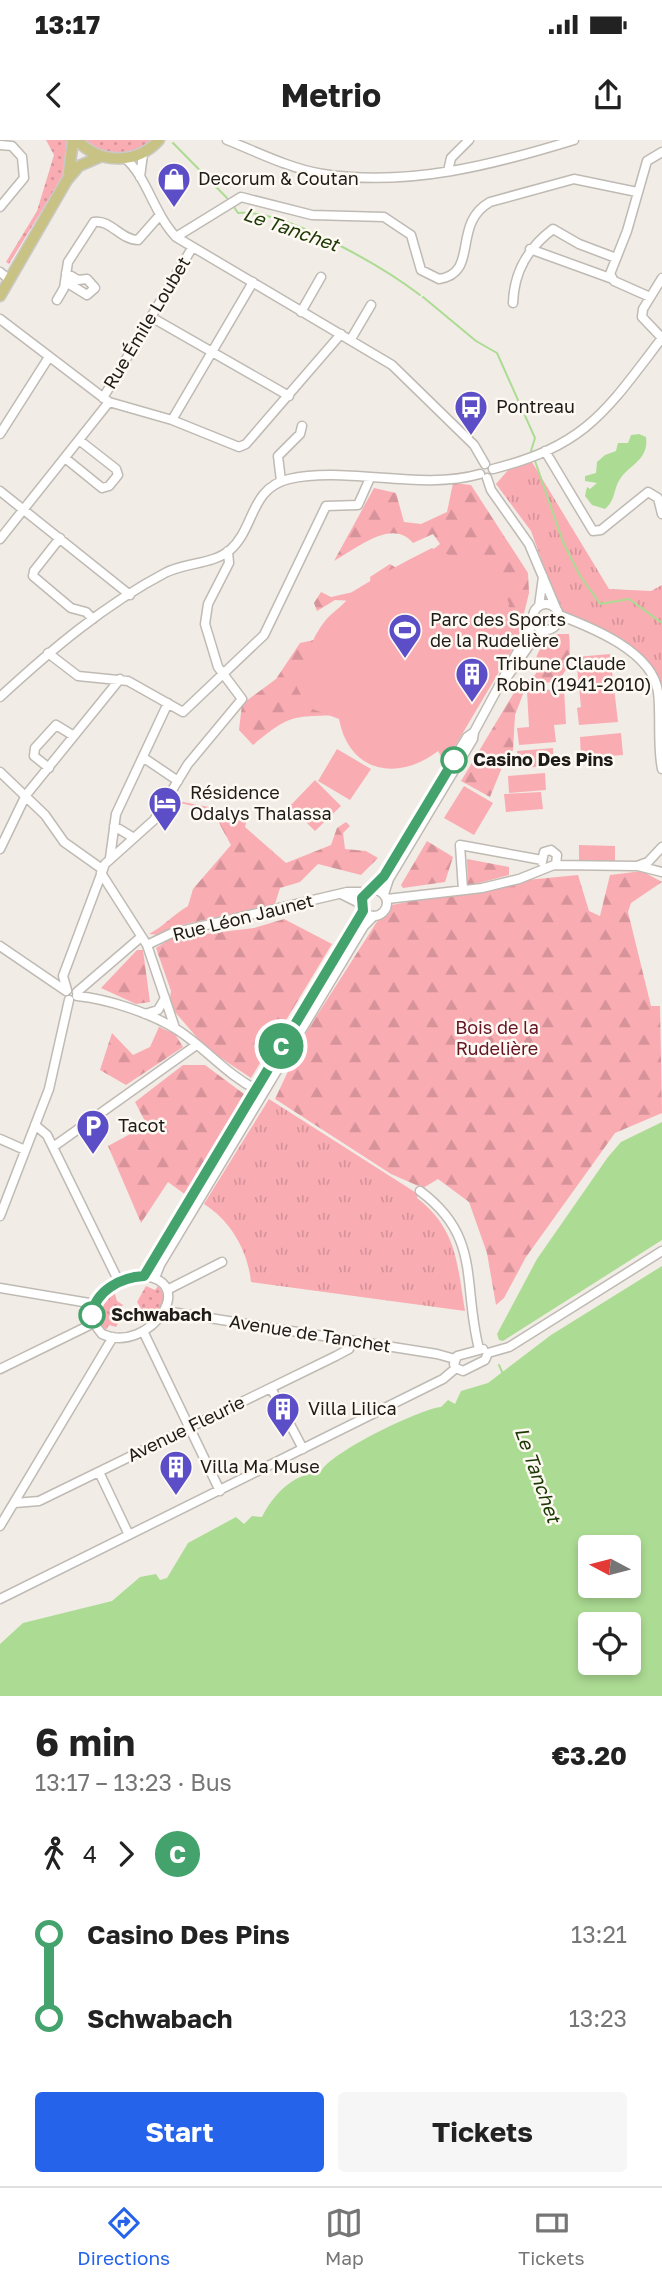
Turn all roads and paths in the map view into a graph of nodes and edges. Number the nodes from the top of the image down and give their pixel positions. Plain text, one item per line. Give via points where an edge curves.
1 (75, 140) edge
2 (159, 140) edge
3 (227, 140) edge
4 (469, 140) edge
5 (575, 140) edge
6 (0, 145) edge
7 (662, 152) edge
8 (143, 153) junction
9 (102, 156) junction
10 (125, 158) junction
11 (449, 171) junction
12 (140, 177) junction
13 (67, 180) junction
14 (637, 192) junction
15 (0, 207) edge
16 (160, 215) junction
17 (176, 237) junction
18 (192, 248) junction
19 (530, 249) junction
20 (617, 258) junction
21 (0, 272) edge
22 (321, 277) dead end
23 (610, 278) junction
24 (662, 278) edge
25 (10, 280) junction
26 (253, 282) junction
27 (0, 296) edge
28 (650, 297) junction
29 (57, 300) dead end
30 (513, 303) dead end
31 (371, 305) dead end
32 (301, 312) junction
33 (151, 317) junction
34 (0, 318) edge
35 (341, 334) junction
36 (662, 338) edge
37 (351, 339) junction
38 (655, 348) junction
39 (212, 351) junction
40 (662, 355) edge
41 (49, 357) junction
42 (289, 396) junction
43 (106, 400) junction
44 (172, 420) junction
45 (302, 426) dead end
46 (0, 434) edge
47 (79, 440) junction
48 (545, 451) junction
49 (65, 458) junction
50 (489, 467) junction
51 (483, 476) junction
52 (370, 478) junction
53 (281, 481) junction
54 (0, 491) edge
55 (23, 510) junction
56 (662, 514) edge
57 (60, 538) junction
58 (0, 539) edge
59 (228, 551) junction
60 (543, 574) junction
61 (130, 595) junction
62 (538, 606) junction
63 (557, 612) junction
64 (93, 619) junction
65 (533, 624) junction
66 (545, 631) junction
67 (48, 653) junction
68 (222, 673) junction
69 (120, 679) junction
70 (505, 680) junction
71 (0, 697) edge
72 (167, 703) junction
73 (474, 732) junction
74 (74, 736) junction
75 (144, 758) junction
76 (49, 768) junction
77 (662, 769) edge
78 (0, 772) edge
79 (177, 781) junction
80 (26, 795) junction
81 (114, 825) junction
82 (134, 838) junction
83 (662, 847) edge
84 (0, 849) edge
85 (655, 856) junction
86 (110, 858) junction
87 (549, 864) junction
88 (637, 866) junction
89 (101, 871) junction
90 (661, 871) edge
91 (463, 890) junction
92 (370, 891) junction
93 (341, 894) junction
94 (385, 897) junction
95 (362, 907) junction
96 (373, 917) junction
97 (141, 937) junction
98 (147, 945) junction
99 (0, 946) edge
100 (66, 990) junction
101 (74, 996) junction
102 (165, 998) junction
103 (142, 1014) junction
104 (175, 1028) junction
105 (195, 1046) junction
106 (259, 1091) junction
107 (35, 1125) junction
108 (0, 1139) edge
109 (53, 1147) junction
110 (25, 1150) junction
111 (420, 1191) dead end
112 (0, 1216) edge
113 (662, 1251) edge
114 (222, 1262) dead end
115 (144, 1276) junction
116 (155, 1279) junction
117 (119, 1282) junction
118 (0, 1288) edge
119 (167, 1290) junction
120 (94, 1304) junction
121 (165, 1311) junction
122 (94, 1323) junction
123 (143, 1331) junction
124 (113, 1337) junction
125 (352, 1342) junction
126 (484, 1351) junction
127 (455, 1364) junction
128 (0, 1369) edge
129 (271, 1388) junction
130 (189, 1427) junction
131 (303, 1449) junction
132 (99, 1472) junction
133 (220, 1491) junction
134 (15, 1503) junction
135 (0, 1526) edge
136 (129, 1535) junction
137 (0, 1600) edge

1 - 9 main road
1 - 13 main road
2 - 8 main road
3 - 11 street via 320,173 352,178 395,179
4 - 11 street via 451,158
5 - 11 street
6 - 15 street via 12,146 22,157 24,178
7 - 14 street via 647,161
8 - 10 main road
8 - 12 street
9 - 10 main road
9 - 13 main road via 83,163
10 - 12 street
12 - 16 street
13 - 25 main road
14 - 17 street via 575,179 490,202 467,230 461,268 439,279 421,270 411,235 384,217 312,215 241,197
14 - 20 street
16 - 17 street
16 - 29 street via 138,240 102,221 94,222 68,262
17 - 18 street
18 - 26 street
18 - 33 street, Rue Émile Loubet
19 - 20 street via 553,229
19 - 23 street
19 - 30 street via 514,284
20 - 23 street
21 - 25 street
22 - 32 street
23 - 28 street
24 - 28 street
25 - 27 main road
26 - 32 street
26 - 39 street
28 - 36 street via 642,313 644,322
31 - 37 street
32 - 35 street
33 - 39 street
33 - 43 street, Rue Émile Loubet
34 - 41 street
35 - 37 street
35 - 42 street
36 - 38 street
37 - 50 street via 409,379 474,445
38 - 40 street
38 - 48 street via 598,419
39 - 42 street
39 - 44 street
41 - 43 street
41 - 46 street
42 - 44 street via 239,447
43 - 44 street
43 - 47 street, Rue Émile Loubet
45 - 53 street via 278,456
47 - 49 street, Rue Émile Loubet
47 - 49 street via 118,475 102,488
48 - 50 street
48 - 56 street via 593,531 601,530 648,492 658,498
49 - 55 street, Rue Émile Loubet
50 - 51 street via 480,467
51 - 52 street
51 - 60 street via 529,544
52 - 53 street
52 - 68 street via 358,505 326,506 264,635
53 - 59 street via 259,497
54 - 55 street
55 - 57 street
55 - 58 street, Rue Émile Loubet
57 - 61 street
57 - 64 street via 33,576 71,608
59 - 61 street via 168,571
59 - 68 street via 229,564 205,617
60 - 62 street
60 - 63 street
61 - 64 street
62 - 63 street via 549,604
62 - 65 street
63 - 66 street via 555,626
63 - 77 street via 646,664 658,693
64 - 67 street
65 - 66 street
65 - 70 street
66 - 70 street via 535,637
67 - 69 street via 78,676
67 - 71 street
68 - 72 street via 183,712
68 - 79 street via 241,696 240,704
69 - 72 street
69 - 74 street
70 - 73 street
72 - 75 street
73 - 92 street
73 - 94 street via 389,879
74 - 76 street
74 - 76 street via 56,725 35,748 34,755
75 - 79 street
75 - 81 street
76 - 80 street
78 - 80 street
79 - 82 street via 155,820
80 - 84 street
80 - 89 street via 64,842
81 - 82 street
81 - 86 street
82 - 86 street
83 - 85 street
85 - 88 street
85 - 90 street
86 - 89 street
87 - 88 street
87 - 91 street via 519,879
87 - 91 street via 460,845
88 - 90 street
89 - 97 street
89 - 100 street via 64,976
91 - 94 street
92 - 93 street, Rue Léon Jaunet
92 - 94 street
92 - 95 street
93 - 95 street
93 - 98 street, Rue Léon Jaunet via 172,933
94 - 96 street via 383,913
95 - 96 street
95 - 106 street
96 - 106 street
97 - 98 street
97 - 101 street
98 - 102 street
99 - 100 street
100 - 101 street via 72,988
101 - 103 street
101 - 107 street
102 - 103 street via 158,1010
102 - 104 street
103 - 104 street
104 - 105 street
105 - 106 street
105 - 109 street
106 - 115 street
106 - 116 street
107 - 109 street
107 - 110 street
108 - 110 street
109 - 117 street
110 - 112 street
111 - 126 street via 442,1208 456,1227
113 - 126 street via 509,1346
114 - 119 street
115 - 116 street
115 - 117 street
116 - 119 street
117 - 120 street
118 - 120 street
119 - 121 street
120 - 122 street
121 - 123 street
121 - 125 street, Avenue de Tanchet
122 - 124 street via 102,1334
122 - 128 street
123 - 124 street
123 - 130 street
124 - 134 street
125 - 127 street, Avenue de Tanchet via 437,1354
125 - 129 street, Avenue Fleurie via 344,1351
126 - 127 street
126 - 127 street via 485,1360 465,1370
127 - 131 street via 443,1380
129 - 130 street, Avenue Fleurie
129 - 131 street
130 - 132 street, Avenue Fleurie
130 - 133 street
131 - 133 street
132 - 134 street, Avenue Fleurie via 38,1501
132 - 136 street
133 - 136 street
134 - 135 street
136 - 137 street

